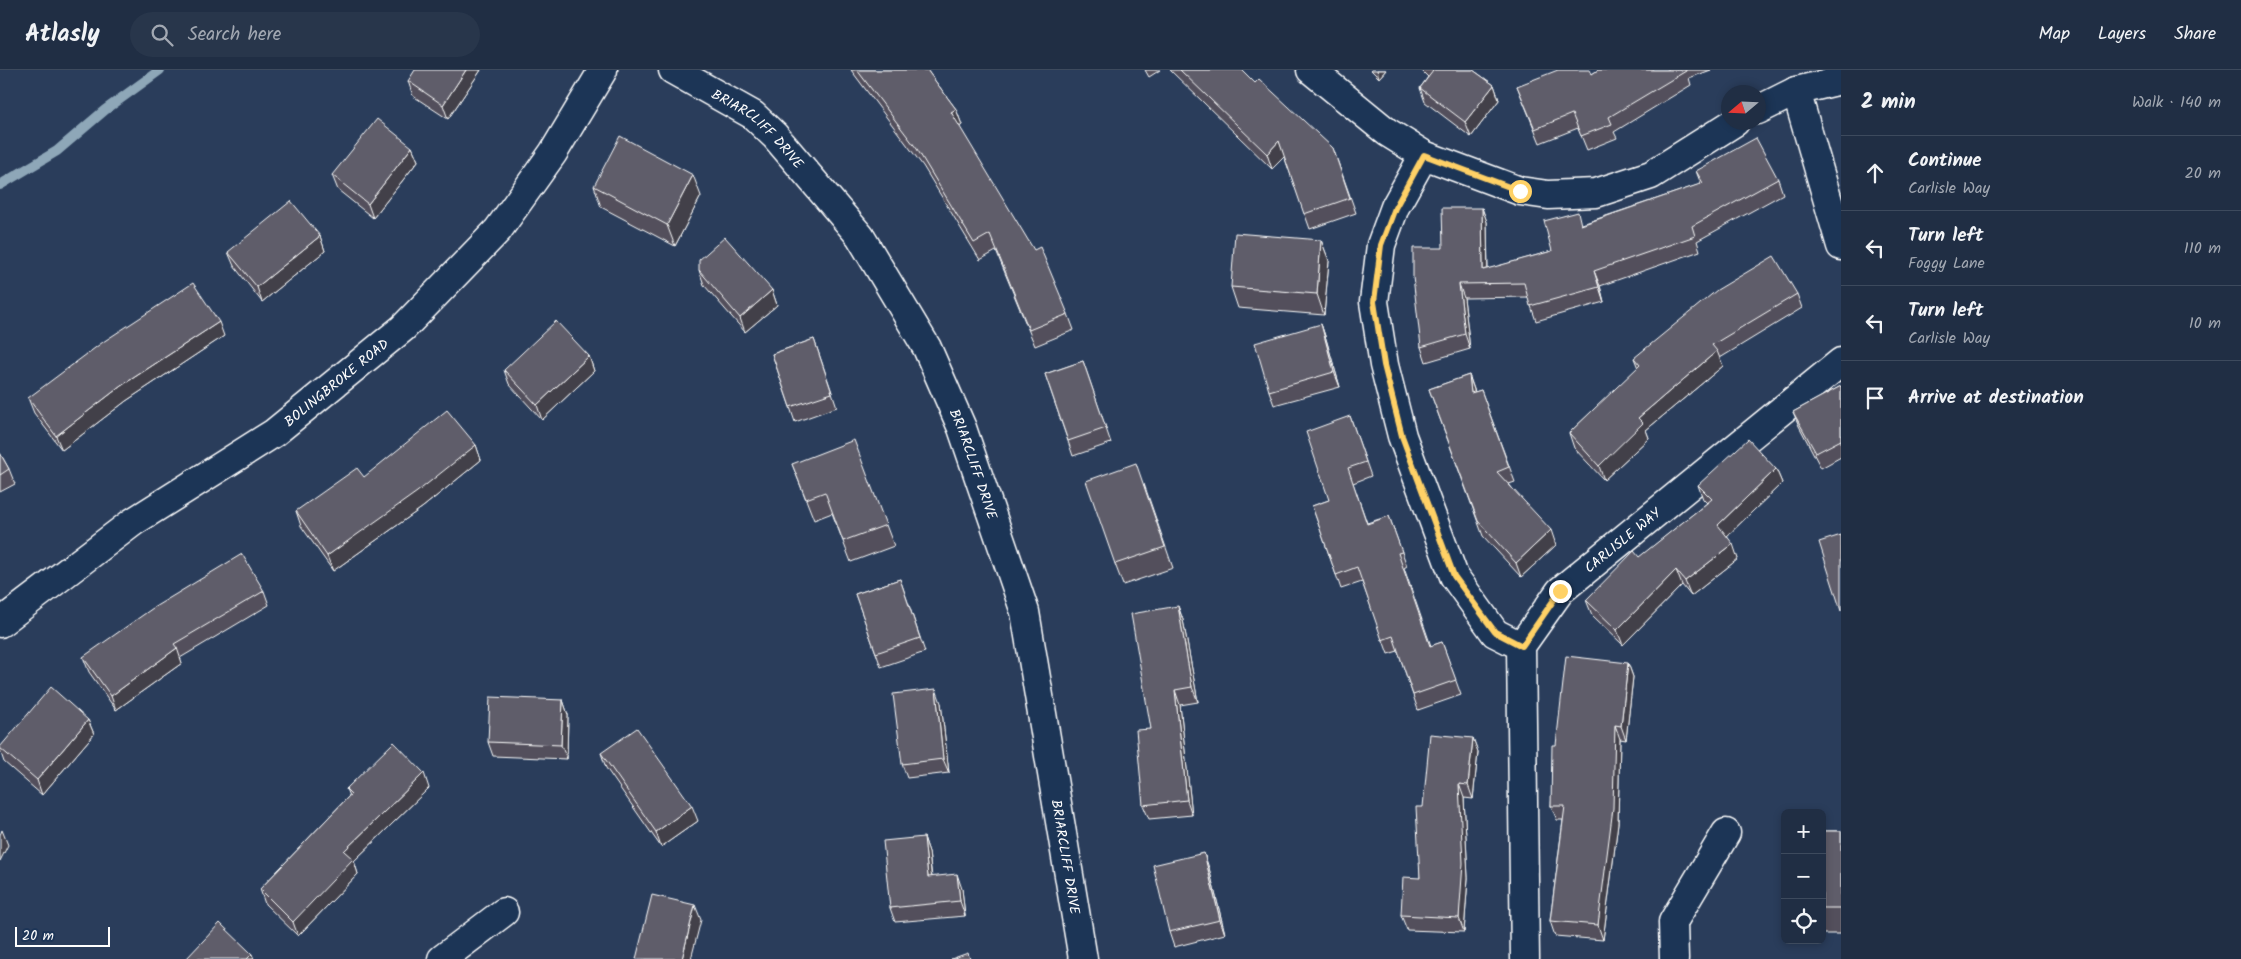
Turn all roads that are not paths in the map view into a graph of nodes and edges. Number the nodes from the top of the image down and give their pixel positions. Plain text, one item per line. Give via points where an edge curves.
1 (602, 70) edge
2 (673, 70) edge
3 (1311, 70) edge
4 (1841, 80) edge
5 (1796, 91) junction
6 (1766, 106) edge
7 (1721, 130) edge
8 (1424, 155) junction
9 (1841, 246) edge
10 (1841, 362) edge
11 (0, 624) edge
12 (1522, 646) junction
13 (1726, 833) dead end
14 (504, 912) dead end
15 (442, 959) edge
16 (1083, 959) edge
17 (1525, 959) edge
18 (1674, 959) edge

1 - 11 street, BOLINGBROKE ROAD via 553,153 498,230 402,328 274,433 133,522
2 - 16 street, BRIARCLIFF DRIVE via 753,115 775,136 860,236 927,348 962,428 1025,612
3 - 8 street via 1387,132
4 - 5 street
5 - 6 street
5 - 9 street
7 - 8 street via 1651,175 1596,193 1548,195 1520,191
8 - 12 street via 1395,208 1381,245 1374,302 1384,365 1402,436 1454,576 1495,632
10 - 12 street, CARLISLE WAY via 1560,591
12 - 17 street
13 - 18 street via 1673,922
14 - 15 street

